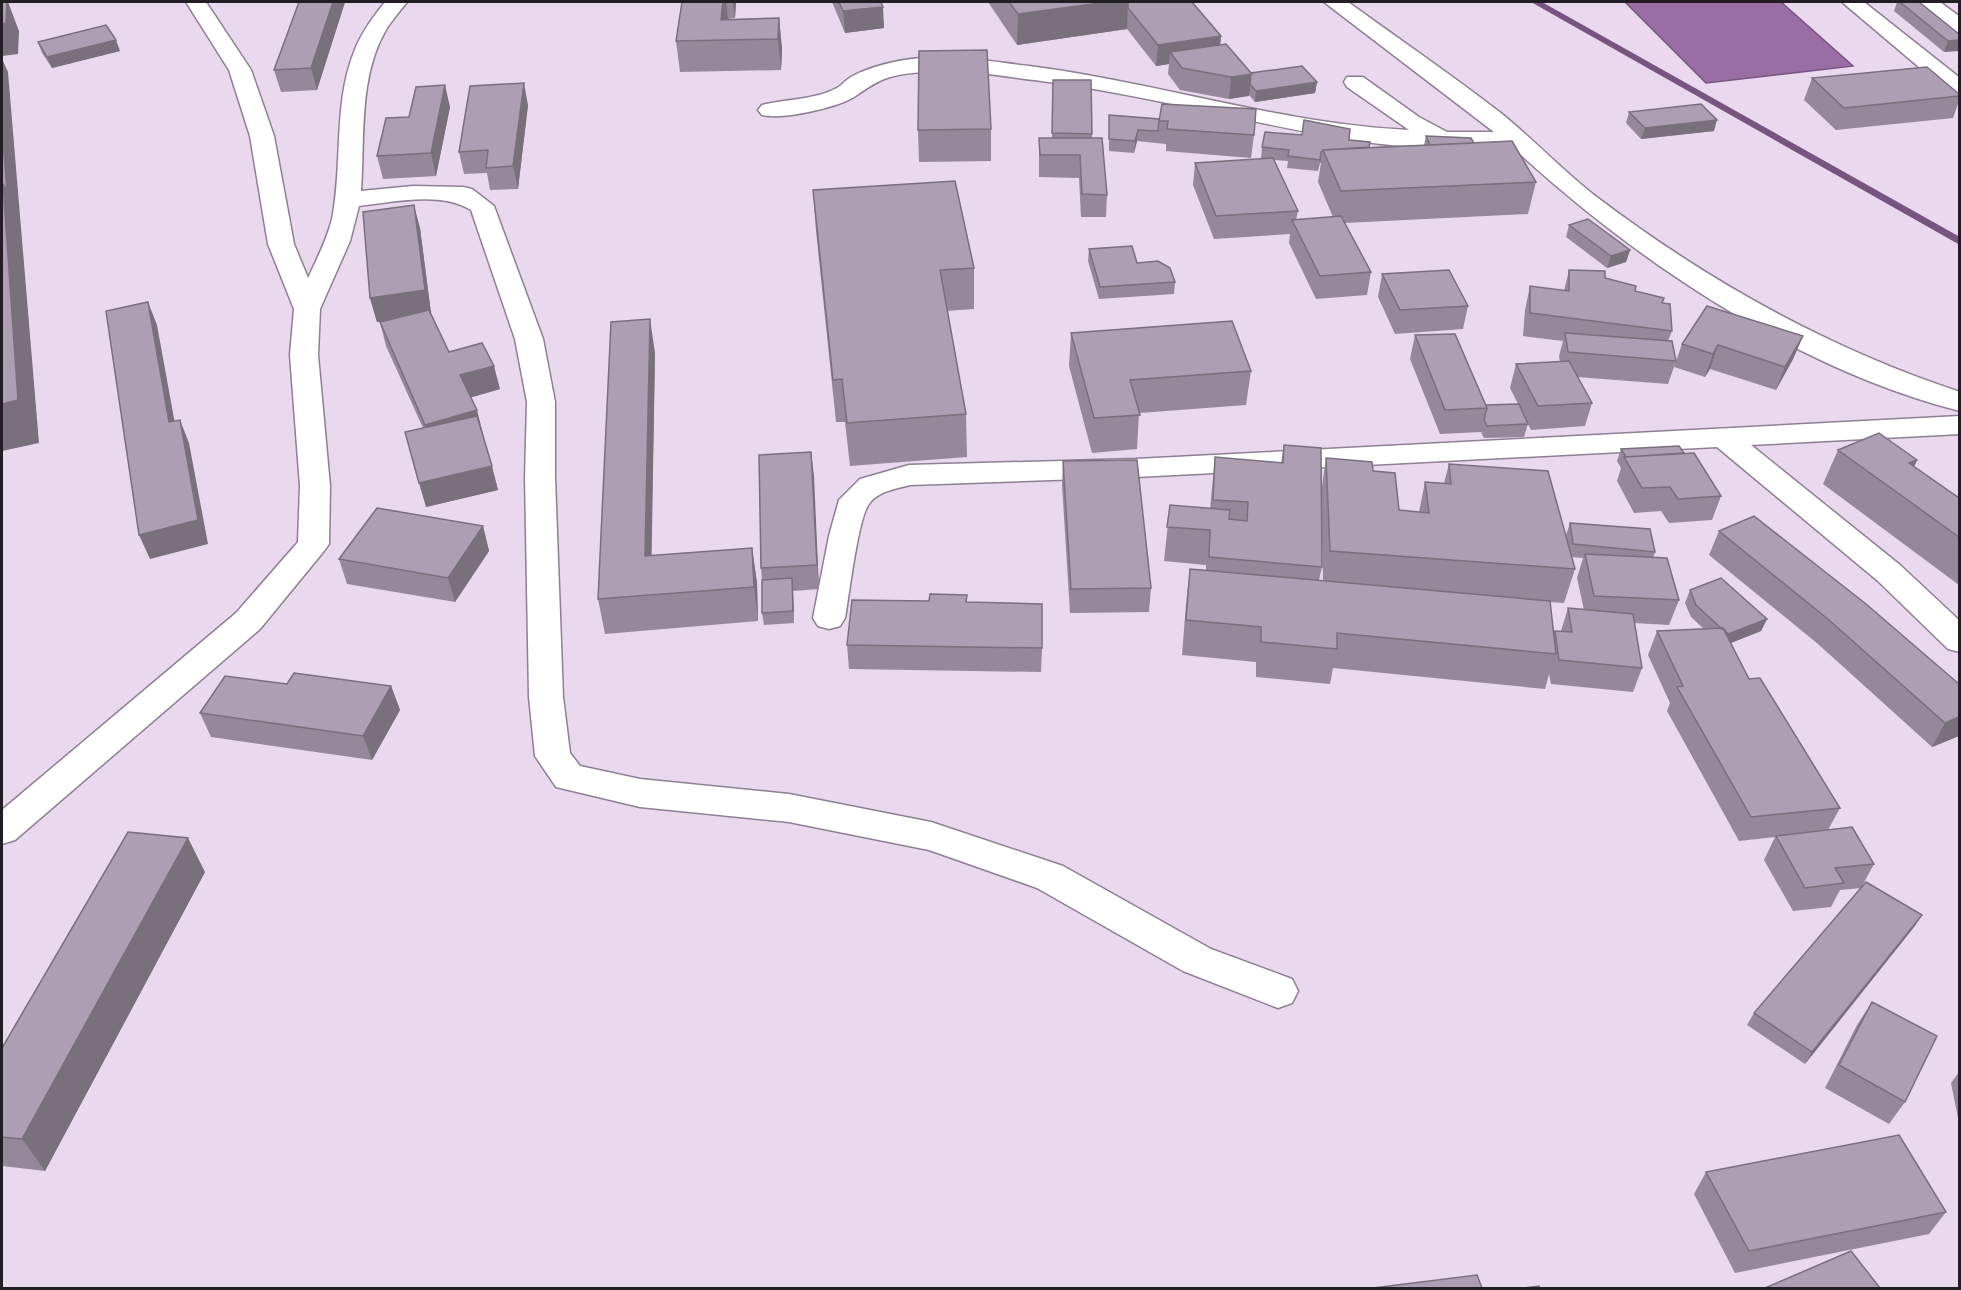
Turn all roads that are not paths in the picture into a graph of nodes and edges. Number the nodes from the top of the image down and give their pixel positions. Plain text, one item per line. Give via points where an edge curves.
1 (196, 2) edge
2 (396, 2) edge
3 (1335, 2) edge
4 (1852, 2) edge
5 (1927, 2) edge
6 (1959, 28) edge
7 (1355, 82) dead end
8 (1959, 90) edge
9 (770, 110) dead end
10 (1516, 138) junction
11 (1447, 140) junction
12 (346, 200) junction
13 (307, 309) junction
14 (1959, 402) edge
15 (1959, 425) edge
16 (1723, 437) junction
17 (829, 618) dead end
18 (1959, 641) edge
19 (2, 830) edge
20 (1278, 991) dead end

1 - 13 street via 240,70 262,136 281,244
2 - 12 street via 382,16 358,63
3 - 10 street
4 - 8 street
5 - 6 street
7 - 11 street via 1411,122
9 - 11 street via 815,103 883,72 921,65 974,66 1096,81 1292,123
10 - 11 street
10 - 14 street via 1620,225 1761,316 1836,355 1912,388
12 - 13 street via 344,221
12 - 20 street via 413,193 463,194 482,206 529,339 541,402 546,696 553,756 569,777 640,794 789,808 931,836 1050,877 1197,960
13 - 19 street via 304,356 315,486 313,544 248,621
15 - 16 street
16 - 17 street via 1136,468 909,475 871,486 854,500
16 - 18 street via 1889,573

